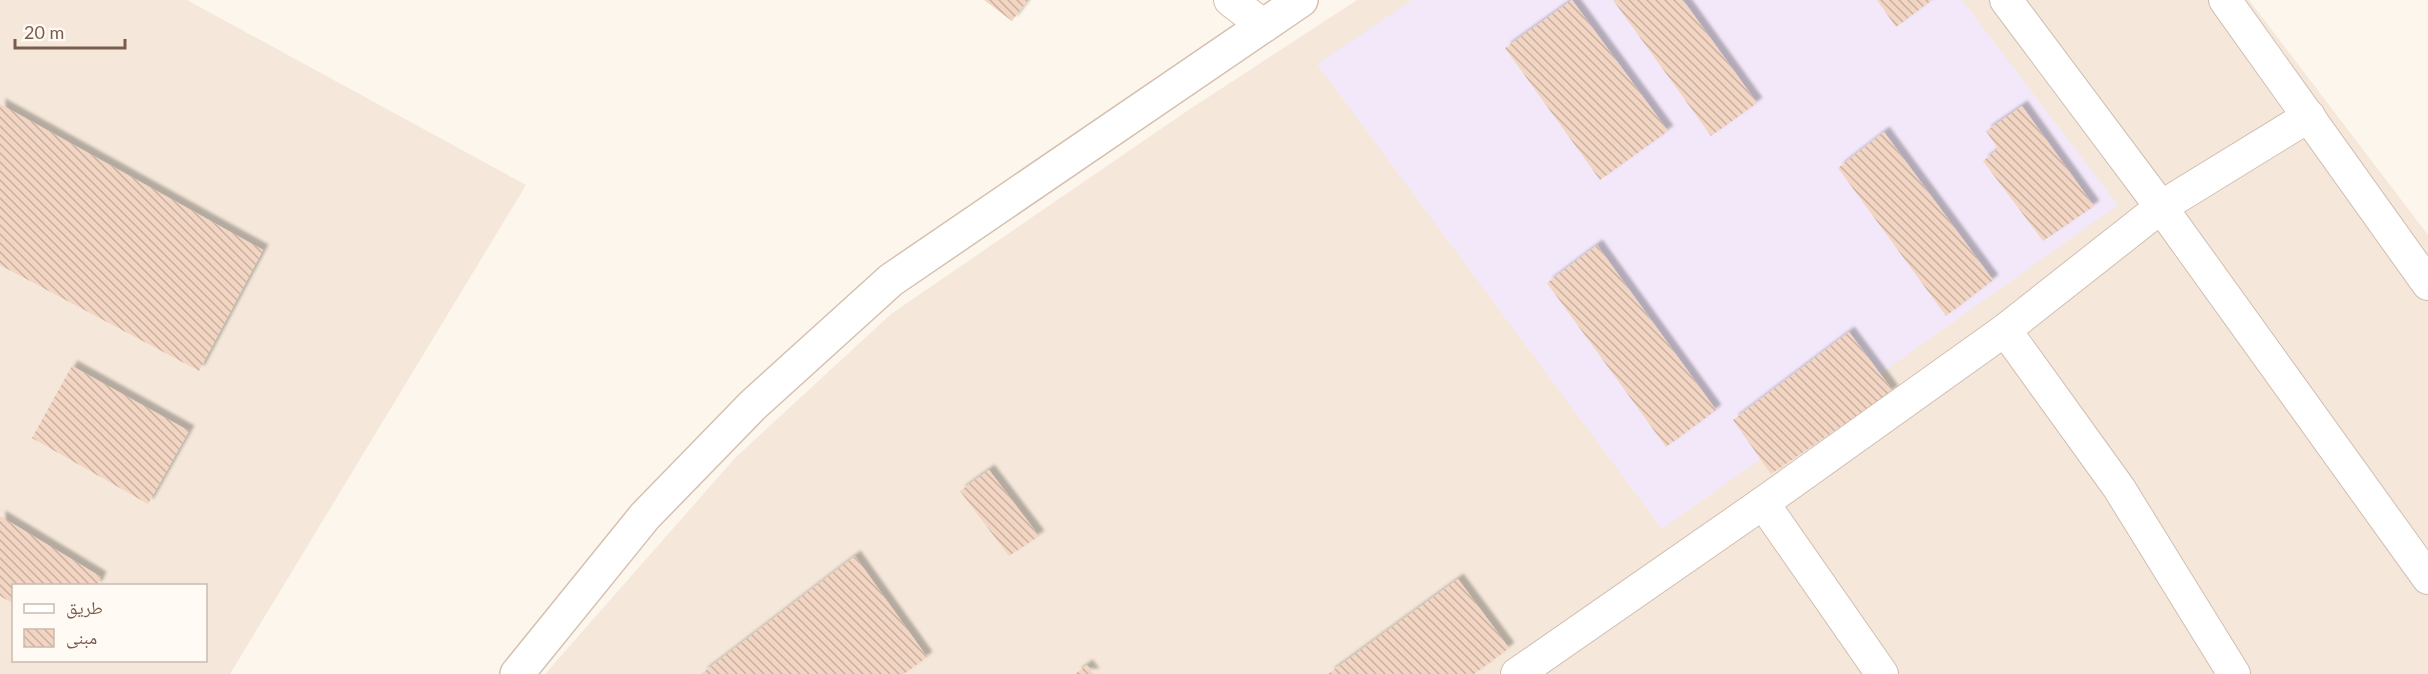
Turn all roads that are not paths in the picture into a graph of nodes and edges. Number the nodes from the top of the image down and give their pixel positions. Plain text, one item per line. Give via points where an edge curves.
1 (1230, 0) edge
2 (1301, 0) edge
3 (2006, 0) edge
4 (2225, 0) edge
5 (1264, 26) junction
6 (2309, 116) junction
7 (2161, 207) junction
8 (2428, 284) edge
9 (2005, 330) junction
10 (1763, 503) junction
11 (2428, 578) edge
12 (1872, 670) edge
13 (517, 674) edge
14 (1517, 674) edge
15 (2235, 674) edge

1 - 5 street
2 - 5 main road
3 - 7 street
4 - 6 street
5 - 13 main road via 891,280 753,405 645,516
6 - 7 street
6 - 8 street
7 - 9 street
7 - 11 street
9 - 10 street
9 - 15 street via 2120,488
10 - 12 street
10 - 14 street

